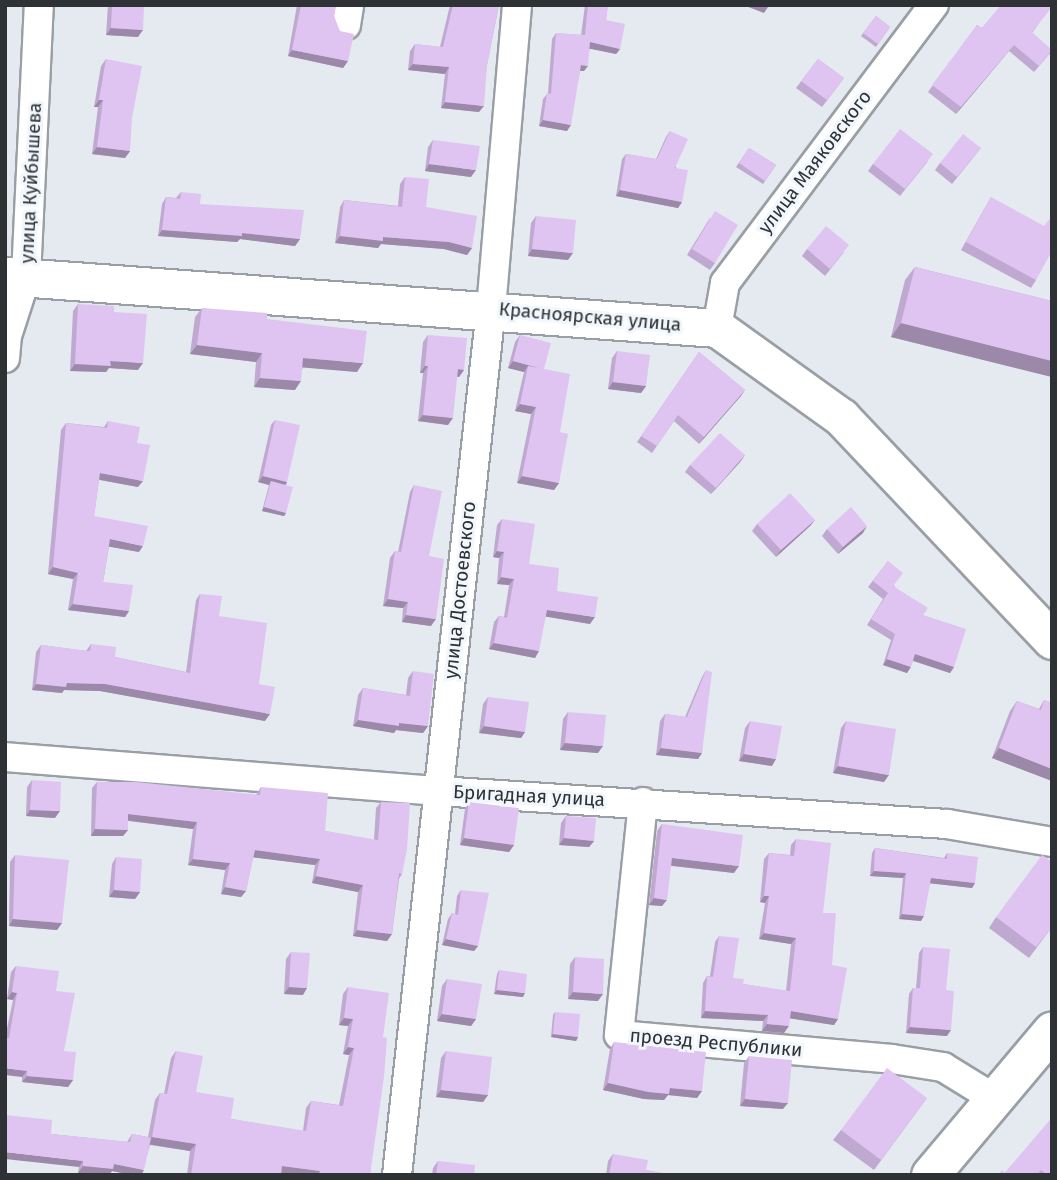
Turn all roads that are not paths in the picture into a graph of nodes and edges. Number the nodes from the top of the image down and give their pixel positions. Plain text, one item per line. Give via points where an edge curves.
1 (39, 5) edge
2 (517, 5) edge
3 (934, 5) edge
4 (16, 276) edge
5 (491, 309) junction
6 (717, 328) junction
7 (5, 358) edge
8 (1052, 640) edge
9 (5, 757) edge
10 (438, 791) junction
11 (643, 802) junction
12 (1052, 842) edge
13 (1052, 1030) edge
14 (995, 1099) junction
15 (397, 1175) edge
16 (930, 1175) edge

1 - 4 street, улица Куйбышева
2 - 5 street, улица Достоевского
3 - 6 street, улица Маяковского via 725,283
4 - 5 main road, Красноярская улица
4 - 7 street, улица Куйбышева
5 - 6 main road, Красноярская улица
5 - 10 street, улица Достоевского
6 - 8 main road via 841,417
9 - 10 street, Бригадная улица
10 - 11 street, Бригадная улица
10 - 15 street, улица Достоевского
11 - 12 street, Бригадная улица via 947,824
11 - 14 street, проезд Республики via 619,1035 943,1067
13 - 14 main road
14 - 16 main road

